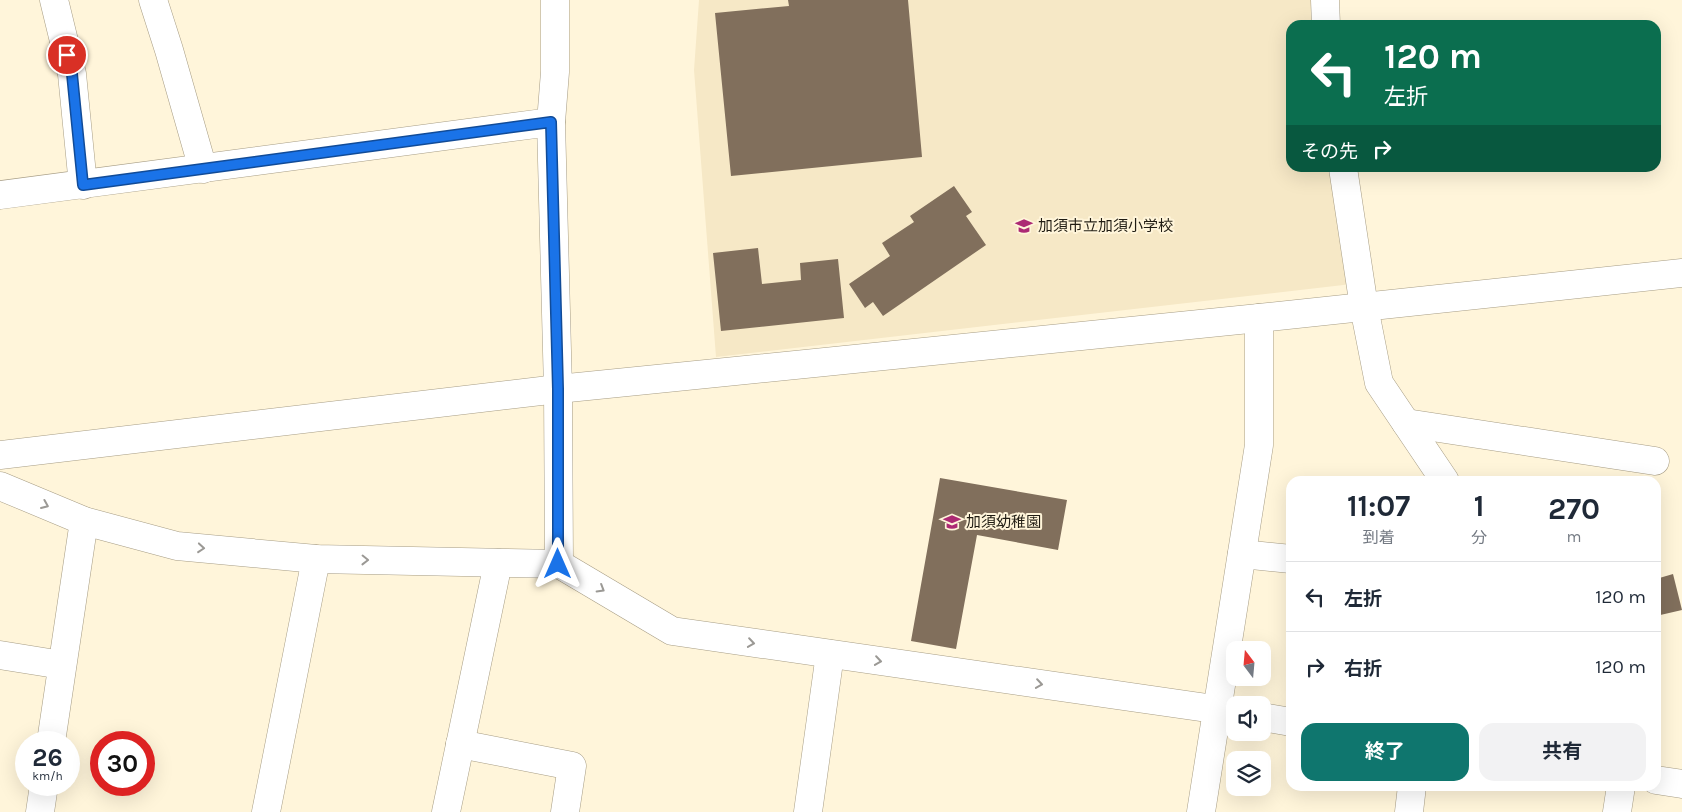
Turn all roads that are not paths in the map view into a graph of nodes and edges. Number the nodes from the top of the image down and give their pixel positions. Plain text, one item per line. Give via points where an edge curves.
1 (54, 0) edge
2 (153, 0) edge
3 (555, 0) edge
4 (1325, 0) edge
5 (1326, 20) edge
6 (551, 122) junction
7 (203, 169) junction
8 (1344, 172) edge
9 (83, 185) junction
10 (0, 195) edge
11 (1682, 273) edge
12 (1364, 306) junction
13 (1259, 318) junction
14 (558, 389) junction
15 (1406, 423) junction
16 (0, 455) edge
17 (1655, 461) dead end
18 (1442, 476) edge
19 (0, 486) edge
20 (84, 521) junction
21 (1242, 554) junction
22 (1286, 558) edge
23 (316, 559) junction
24 (498, 563) junction
25 (558, 564) junction
26 (830, 654) junction
27 (0, 655) edge
28 (62, 665) junction
29 (1228, 696) edge
30 (1226, 711) edge
31 (1271, 719) edge
32 (1286, 721) edge
33 (53, 731) edge
34 (460, 744) junction
35 (1661, 781) edge
36 (1682, 784) edge
37 (1411, 791) edge
38 (1620, 791) edge
39 (42, 796) edge
40 (40, 812) edge
41 (266, 812) edge
42 (446, 812) edge
43 (565, 812) edge
44 (808, 812) edge
45 (1201, 812) edge
46 (1409, 812) edge
47 (1617, 812) edge

1 - 9 street via 72,74
2 - 7 street
3 - 6 street
4 - 5 street
6 - 7 street
6 - 14 street
7 - 9 street
8 - 12 street
9 - 10 street
11 - 12 street
12 - 13 street
12 - 15 street via 1380,383
13 - 14 street
13 - 21 street via 1259,445
14 - 16 street
14 - 25 street
15 - 17 street
15 - 18 street
19 -> 20 street
20 -> 23 street via 177,546
20 - 28 street
21 - 22 street
21 - 29 street
23 -> 24 street
23 - 41 street
24 - 25 street
24 - 34 street
25 -> 26 street via 672,631
26 -> 30 street
26 - 44 street
27 - 28 street
28 - 33 street
30 - 45 street
31 - 32 street
34 - 42 street
34 - 43 street via 572,766
35 - 36 street
37 - 46 street
38 - 47 street
39 - 40 street

